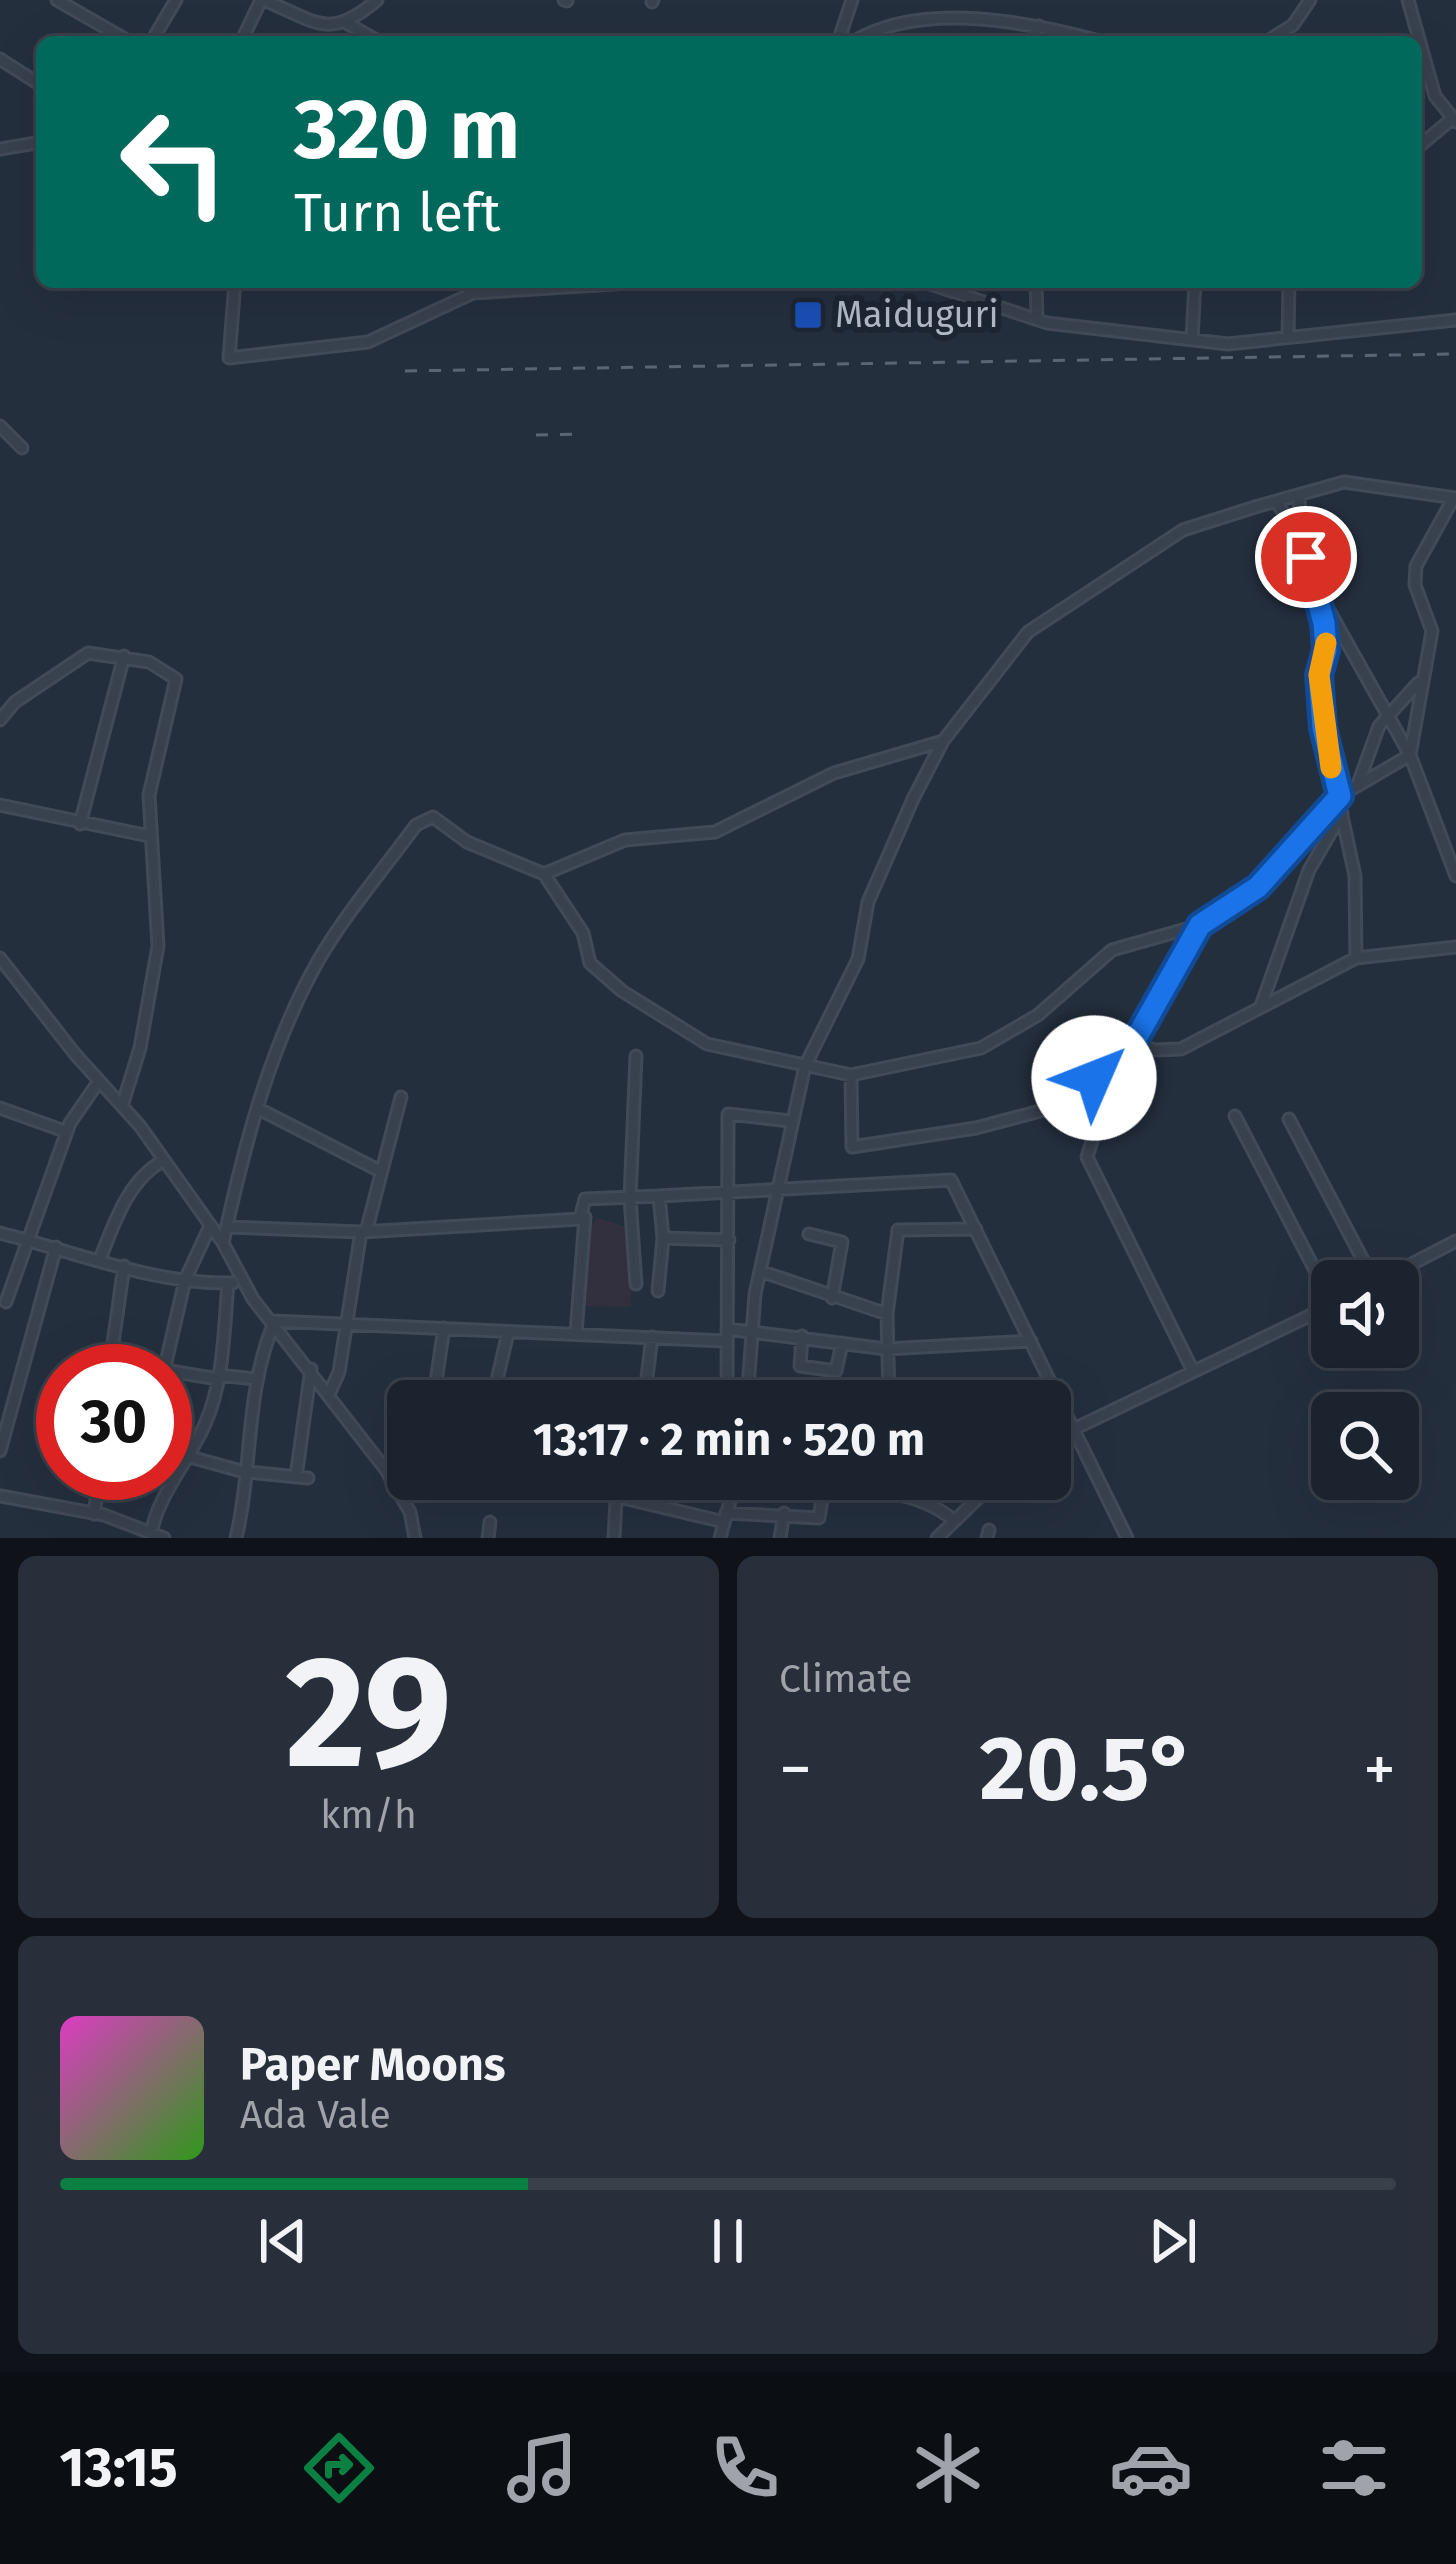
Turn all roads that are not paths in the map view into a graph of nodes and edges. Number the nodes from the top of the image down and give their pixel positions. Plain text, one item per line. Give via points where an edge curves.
1 (57, 0) edge
2 (176, 0) edge
3 (262, 0) edge
4 (377, 0) edge
5 (852, 0) edge
6 (1310, 0) edge
7 (1408, 0) edge
8 (348, 24) junction
9 (1039, 26) junction
10 (120, 36) edge
11 (155, 36) edge
12 (244, 36) edge
13 (369, 36) edge
14 (840, 36) edge
15 (864, 36) edge
16 (1031, 36) edge
17 (1079, 36) edge
18 (1276, 36) edge
19 (1418, 36) edge
20 (1422, 50) edge
21 (0, 59) edge
22 (36, 82) edge
23 (1454, 120) edge
24 (36, 143) edge
25 (1422, 144) edge
26 (1, 149) edge
27 (0, 165) edge
28 (235, 288) edge
29 (551, 288) edge
30 (940, 288) edge
31 (1036, 288) edge
32 (1195, 288) edge
33 (1289, 288) edge
34 (1036, 317) junction
35 (1456, 320) edge
36 (1288, 337) junction
37 (1192, 339) junction
38 (0, 426) edge
39 (22, 448) dead end
40 (1299, 495) junction
41 (1454, 498) edge
42 (1276, 501) junction
43 (1301, 540) junction
44 (1317, 589) junction
45 (124, 656) junction
46 (1420, 681) junction
47 (1388, 715) junction
48 (0, 720) edge
49 (943, 741) junction
50 (1410, 755) junction
51 (1358, 784) junction
52 (1340, 796) junction
53 (0, 805) edge
54 (1343, 812) junction
55 (80, 824) junction
56 (149, 836) junction
57 (544, 874) junction
58 (1456, 876) edge
59 (1200, 925) junction
60 (1456, 947) edge
61 (0, 958) edge
62 (1356, 958) junction
63 (1262, 1006) junction
64 (1130, 1043) junction
65 (636, 1056) dead end
66 (805, 1066) junction
67 (851, 1075) junction
68 (99, 1081) junction
69 (1112, 1081) junction
70 (401, 1096) dead end
71 (122, 1106) junction
72 (0, 1108) edge
73 (259, 1109) junction
74 (1235, 1116) dead end
75 (1288, 1119) dead end
76 (790, 1120) junction
77 (67, 1132) junction
78 (164, 1160) junction
79 (380, 1171) junction
80 (726, 1189) junction
81 (776, 1189) junction
82 (658, 1196) junction
83 (630, 1198) junction
84 (585, 1217) junction
85 (210, 1226) junction
86 (227, 1227) junction
87 (976, 1229) junction
88 (363, 1232) junction
89 (0, 1233) edge
90 (809, 1234) dead end
91 (663, 1238) junction
92 (29, 1240) junction
93 (729, 1240) junction
94 (1456, 1241) edge
95 (223, 1243) junction
96 (56, 1247) junction
97 (100, 1259) junction
98 (1365, 1260) edge
99 (1418, 1260) edge
100 (1311, 1263) edge
101 (124, 1265) junction
102 (760, 1271) junction
103 (185, 1280) junction
104 (228, 1282) junction
105 (244, 1282) junction
106 (636, 1284) dead end
107 (658, 1291) dead end
108 (832, 1298) junction
109 (7, 1302) dead end
110 (887, 1314) junction
111 (1311, 1314) edge
112 (347, 1320) junction
113 (274, 1322) junction
114 (444, 1328) junction
115 (727, 1329) junction
116 (751, 1330) junction
117 (508, 1334) junction
118 (576, 1334) junction
119 (802, 1336) junction
120 (652, 1337) junction
121 (725, 1341) junction
122 (1031, 1341) junction
123 (842, 1343) junction
124 (113, 1344) edge
125 (170, 1344) edge
126 (886, 1349) junction
127 (311, 1369) junction
128 (1192, 1370) junction
129 (192, 1374) edge
130 (218, 1377) junction
131 (256, 1379) junction
132 (436, 1380) edge
133 (497, 1380) edge
134 (647, 1380) edge
135 (726, 1380) edge
136 (748, 1380) edge
137 (888, 1380) edge
138 (330, 1392) junction
139 (1071, 1429) edge
140 (1074, 1429) junction
141 (0, 1451) edge
142 (192, 1451) edge
143 (192, 1460) edge
144 (248, 1473) junction
145 (0, 1496) edge
146 (96, 1500) edge
147 (162, 1500) edge
148 (619, 1500) edge
149 (635, 1500) edge
150 (730, 1500) edge
151 (976, 1500) edge
152 (784, 1513) junction
153 (94, 1514) junction
154 (725, 1517) junction
155 (955, 1521) junction
156 (490, 1522) dead end
157 (122, 1523) junction
158 (151, 1534) junction
159 (115, 1538) edge
160 (164, 1538) edge
161 (236, 1538) edge
162 (415, 1538) edge
163 (488, 1538) edge
164 (614, 1538) edge
165 (720, 1538) edge
166 (780, 1538) edge
167 (937, 1538) edge
168 (1127, 1538) edge

1 - 10 street
2 - 11 street
3 - 8 street via 323,25
3 - 12 street
4 - 8 street
5 - 14 street
6 - 18 street
7 - 19 street
8 - 13 street
9 - 15 street via 914,20
9 - 16 street
9 - 17 street
20 - 23 street via 1435,96
21 - 22 street
23 - 25 street
24 - 26 street
26 - 27 street
28 - 29 street via 229,358 368,342 473,293
30 - 34 street
31 - 34 street
32 - 37 street
33 - 36 street
34 - 37 street
35 - 36 street
36 - 37 street
38 - 39 street
40 - 41 street via 1364,481
40 - 42 street
40 - 43 street
41 - 46 street via 1416,566 1414,585 1432,631
42 - 43 street
42 - 49 street via 1183,530 1028,632
43 - 44 street
44 - 47 street
44 - 52 street via 1326,641 1323,728
45 - 48 street via 88,653
45 - 55 street
45 - 56 street via 176,679 152,771
46 - 47 street
46 - 50 street
47 - 50 street
47 - 51 street
49 - 57 street via 834,772 715,832 626,840
49 - 66 street via 868,902 859,959
50 - 51 street
50 - 58 street
51 - 52 street
52 - 54 street
52 - 59 street via 1258,887
53 - 55 street
54 - 62 street
54 - 63 street via 1309,871
55 - 56 street
56 - 71 street via 158,946
57 - 66 street via 584,933 590,963 622,991 707,1044
57 - 73 street via 467,842 433,817 416,825 317,963
59 - 64 street
59 - 67 street via 1112,950 1038,1015 981,1048
60 - 62 street
61 - 68 street
62 - 63 street
63 - 64 street via 1181,1049
64 - 69 street
65 - 83 street
66 - 67 street
66 - 76 street
67 - 69 street via 852,1148 1043,1110 1075,1074
68 - 71 street
68 - 77 street
69 - 128 street via 1087,1157
70 - 79 street
71 - 78 street
72 - 77 street
73 - 79 street
73 - 86 street
74 - 100 street
75 - 98 street
76 - 80 street via 728,1114
76 - 81 street
77 - 92 street
78 - 85 street
78 - 97 street via 134,1185
79 - 88 street
80 - 81 street
80 - 82 street
80 - 93 street
81 - 87 street via 951,1180
81 - 102 street
82 - 83 street
82 - 91 street
83 - 84 street via 585,1199
83 - 106 street
84 - 88 street
84 - 118 street
85 - 95 street
85 - 103 street
86 - 88 street
86 - 95 street
87 - 110 street via 898,1230
87 - 122 street
88 - 112 street
89 - 92 street
90 - 108 street via 842,1242
91 - 93 street
91 - 107 street
92 - 96 street
92 - 109 street
93 - 115 street
94 - 99 street
95 - 105 street
96 - 97 street
96 - 141 street
97 - 101 street
101 - 103 street
101 - 124 street
102 - 108 street
102 - 116 street
103 - 104 street
103 - 125 street
104 - 105 street
104 - 130 street
105 - 113 street
108 - 110 street
110 - 126 street
111 - 128 street
112 - 113 street
112 - 114 street
112 - 138 street
113 - 127 street
113 - 131 street
114 - 117 street
114 - 132 street
115 - 116 street
115 - 121 street
116 - 119 street
116 - 136 street
117 - 118 street
117 - 133 street
118 - 120 street
119 - 123 street
119 - 123 street via 800,1366 836,1371
120 - 121 street
120 - 134 street
121 - 135 street
122 - 126 street
122 - 140 street
123 - 126 street
126 - 137 street
127 - 138 street
127 - 144 street via 302,1478
128 - 140 street
129 - 130 street
130 - 131 street
130 - 142 street
131 - 144 street
138 - 162 street via 386,1470
139 - 140 street
140 - 168 street
143 - 144 street
144 - 161 street
145 - 153 street
146 - 153 street
147 - 158 street
148 - 164 street
149 - 154 street
150 - 154 street
151 - 155 street
152 - 154 street
152 - 155 street via 818,1517 823,1494 850,1490 926,1501
152 - 166 street
153 - 157 street
154 - 165 street
155 - 167 street
156 - 163 street
157 - 158 street
157 - 159 street
158 - 160 street

